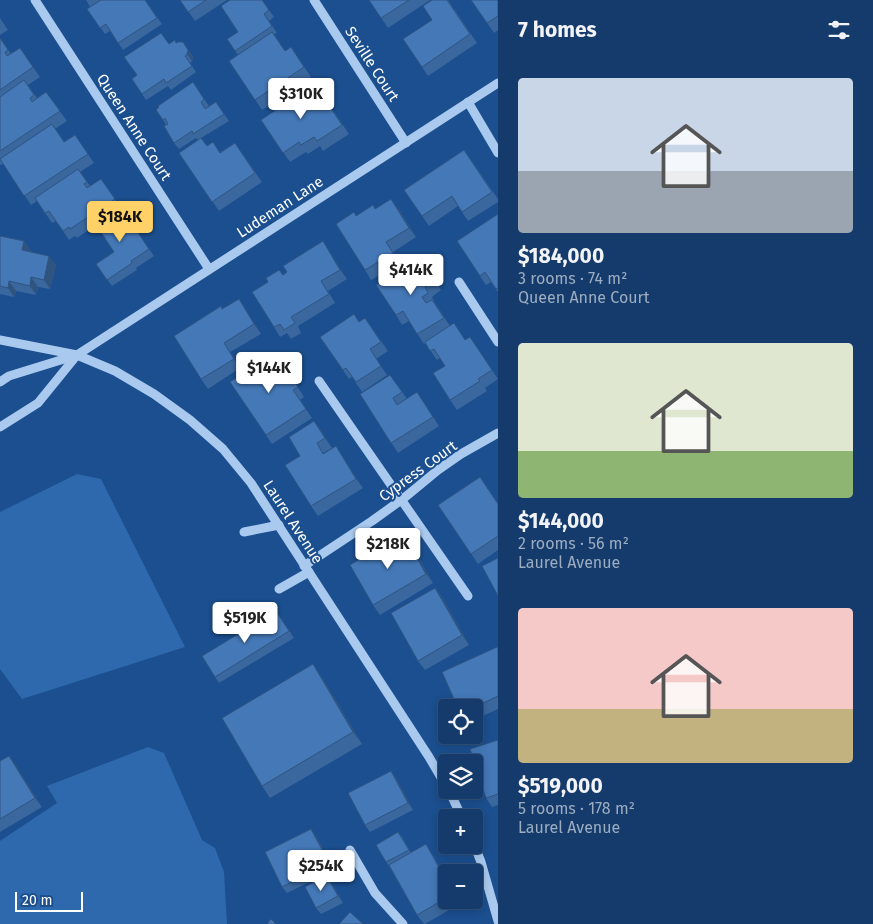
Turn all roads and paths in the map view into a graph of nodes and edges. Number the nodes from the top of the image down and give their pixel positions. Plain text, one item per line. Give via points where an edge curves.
1 (35, 0) edge
2 (314, 0) edge
3 (498, 83) edge
4 (468, 102) junction
5 (406, 143) junction
6 (498, 153) edge
7 (209, 269) junction
8 (459, 282) dead end
9 (0, 340) edge
10 (498, 342) edge
11 (77, 355) junction
12 (319, 381) dead end
13 (0, 382) edge
14 (0, 427) edge
15 (498, 433) edge
16 (402, 500) junction
17 (278, 526) junction
18 (244, 532) dead end
19 (306, 569) junction
20 (279, 590) dead end
21 (468, 596) dead end
22 (438, 773) edge
23 (350, 850) dead end
24 (478, 854) edge
25 (498, 920) edge
26 (403, 924) edge

1 - 7 street, Queen Anne Court
2 - 5 street, Seville Court
3 - 4 street, Ludeman Lane
4 - 5 street, Ludeman Lane
4 - 6 street
5 - 7 street, Ludeman Lane
7 - 11 street, Ludeman Lane
8 - 10 street
9 - 11 street, Laurel Avenue
11 - 13 street, Ludeman Lane via 9,376
11 - 14 street, Ludeman Lane via 38,403
11 - 17 street, Laurel Avenue via 115,371 190,420 223,449 251,483
12 - 16 street
15 - 16 street, Cypress Court via 438,470
16 - 19 street, Cypress Court
16 - 21 street
17 - 18 street
17 - 19 street, Laurel Avenue
19 - 20 street, Cypress Court
19 - 22 street, Laurel Avenue
23 - 26 street via 375,893
24 - 25 street

